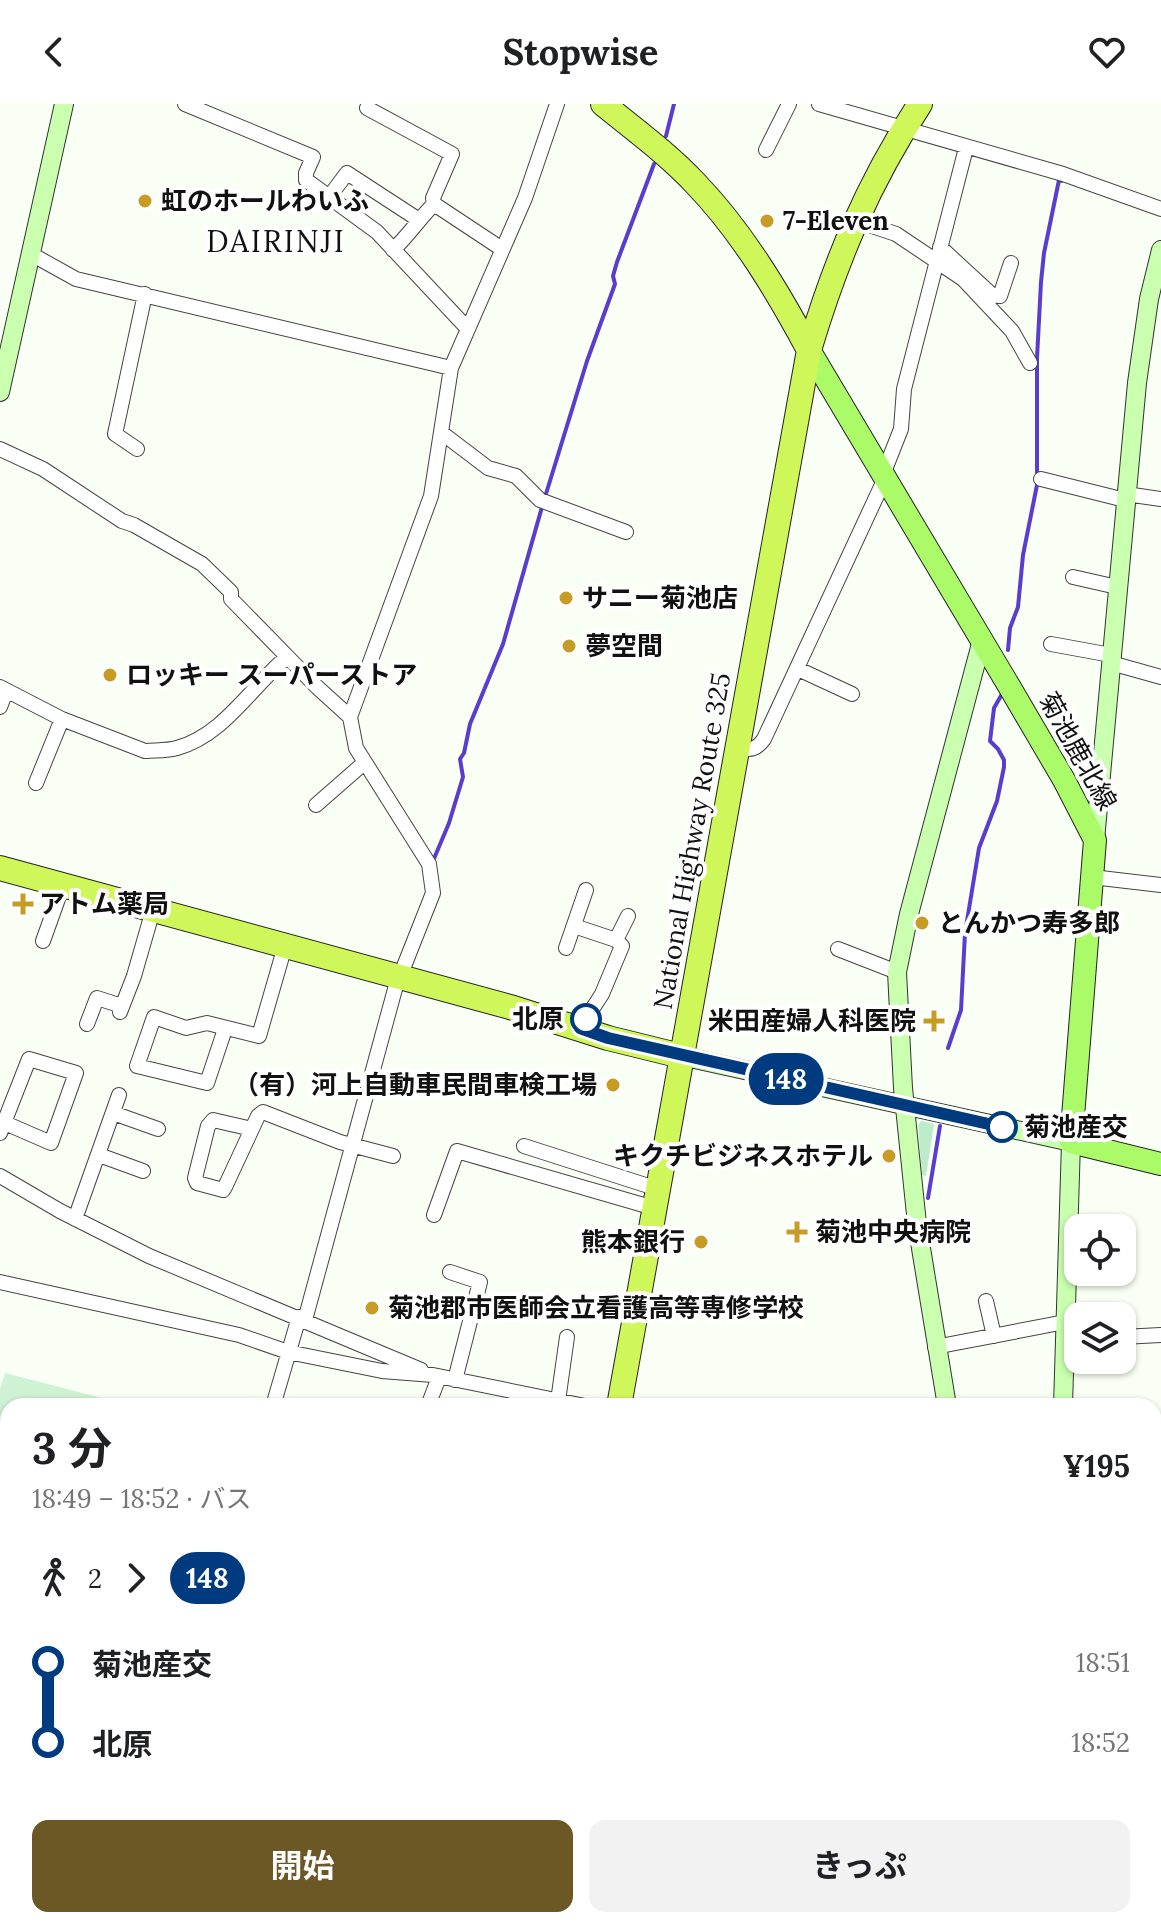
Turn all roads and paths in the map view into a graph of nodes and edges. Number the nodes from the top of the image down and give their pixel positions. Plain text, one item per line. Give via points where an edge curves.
1 (64, 104) edge
2 (185, 104) edge
3 (557, 104) edge
4 (603, 104) edge
5 (789, 104) edge
6 (819, 104) edge
7 (920, 104) edge
8 (367, 108) dead end
9 (903, 129) junction
10 (966, 148) junction
11 (766, 150) dead end
12 (329, 197) junction
13 (434, 204) junction
14 (1161, 209) edge
15 (419, 220) junction
16 (854, 220) junction
17 (502, 249) junction
18 (393, 250) junction
19 (1161, 250) edge
20 (31, 254) junction
21 (938, 254) junction
22 (1011, 263) dead end
23 (145, 294) junction
24 (1153, 325) edge
25 (467, 328) junction
26 (809, 350) junction
27 (1030, 363) dead end
28 (451, 368) junction
29 (0, 392) edge
30 (442, 433) junction
31 (0, 449) edge
32 (137, 449) dead end
33 (885, 474) junction
34 (1041, 479) dead end
35 (1125, 497) junction
36 (1161, 499) edge
37 (626, 532) dead end
38 (1073, 577) dead end
39 (1117, 587) junction
40 (982, 640) junction
41 (1051, 644) dead end
42 (287, 657) junction
43 (1111, 659) junction
44 (798, 669) junction
45 (1161, 677) edge
46 (3, 689) edge
47 (852, 694) dead end
48 (0, 707) edge
49 (350, 717) junction
50 (62, 719) junction
51 (739, 748) junction
52 (364, 763) junction
53 (36, 783) dead end
54 (316, 805) dead end
55 (1095, 840) junction
56 (0, 868) edge
57 (1092, 877) junction
58 (63, 885) junction
59 (1161, 885) edge
60 (586, 890) dead end
61 (153, 910) junction
62 (628, 916) dead end
63 (574, 926) junction
64 (616, 940) junction
65 (43, 941) dead end
66 (285, 946) junction
67 (566, 948) dead end
68 (838, 949) dead end
69 (897, 972) junction
70 (398, 977) junction
71 (87, 1024) dead end
72 (223, 1027) junction
73 (580, 1028) junction
74 (681, 1056) junction
75 (119, 1095) dead end
76 (905, 1106) junction
77 (113, 1113) junction
78 (4, 1118) edge
79 (158, 1129) dead end
80 (252, 1129) junction
81 (1071, 1142) junction
82 (351, 1144) junction
83 (524, 1146) dead end
84 (99, 1155) junction
85 (393, 1156) dead end
86 (1161, 1164) edge
87 (143, 1171) dead end
88 (0, 1176) edge
89 (656, 1198) junction
90 (434, 1215) dead end
91 (75, 1219) junction
92 (450, 1272) dead end
93 (0, 1282) edge
94 (986, 1301) dead end
95 (1069, 1302) edge
96 (302, 1319) junction
97 (1064, 1334) edge
98 (1161, 1335) edge
99 (994, 1336) junction
100 (1136, 1336) edge
101 (567, 1337) dead end
102 (935, 1347) junction
103 (288, 1352) junction
104 (1066, 1374) edge
105 (436, 1376) junction
106 (455, 1380) junction
107 (275, 1398) edge
108 (430, 1398) edge
109 (543, 1398) edge
110 (558, 1398) edge
111 (620, 1398) edge
112 (945, 1398) edge
113 (1064, 1398) edge

1 - 20 street
2 - 12 street via 313,157 306,180
3 - 17 street
4 - 26 highway via 698,186 751,254
5 - 11 street
6 - 9 street
7 - 9 highway, National Highway Route 325
8 - 13 street via 452,154
9 - 10 street
9 - 16 highway, National Highway Route 325
10 - 14 street via 1063,174
10 - 21 street
12 - 15 street via 347,173
12 - 18 street
13 - 15 street
13 - 17 street
15 - 18 street
16 - 21 street
16 - 26 highway, National Highway Route 325
17 - 25 street
18 - 25 street
19 - 24 street
20 - 23 street via 76,279
20 - 29 street
21 - 22 street via 1000,296
21 - 27 street via 1012,331
21 - 33 street via 904,389 901,429
23 - 28 street
23 - 32 street via 115,434
24 - 35 street
25 - 28 street
26 - 33 main road, 菊池鹿北線
26 - 51 highway, National Highway Route 325
28 - 30 street
30 - 37 street via 488,468 516,476 540,500
30 - 49 street via 431,496
31 - 42 street via 202,564
33 - 40 main road, 菊池鹿北線
33 - 44 street
34 - 35 street
35 - 36 street
35 - 39 street
38 - 39 street
39 - 43 street
40 - 55 main road, 菊池鹿北線
40 - 69 street
41 - 43 street
42 - 49 street
42 - 50 street via 233,714 177,748 145,751
43 - 45 street
43 - 55 street
44 - 47 street
44 - 51 street via 758,748
46 - 48 street
46 - 50 street
49 - 52 street
50 - 53 street
51 - 74 highway, National Highway Route 325
52 - 54 street
52 - 70 street via 417,843 433,883
55 - 57 main road, 菊池鹿北線
56 - 58 highway
57 - 59 street
57 - 81 main road, 菊池鹿北線
58 - 61 highway
58 - 65 street
60 - 63 street
61 - 66 highway
61 - 71 street via 121,1009 97,998
62 - 64 street
63 - 64 street
63 - 67 street
64 - 73 street via 622,950
66 - 70 highway
66 - 72 street via 259,1036
68 - 69 street
69 - 76 street
70 - 73 highway
70 - 82 street
72 - 72 street via 207,1023 186,1028 154,1017 137,1066 207,1083
73 - 74 highway
74 - 76 street
74 - 89 highway, National Highway Route 325
75 - 77 street
76 - 81 street
76 - 102 street
77 - 79 street
77 - 84 street
78 - 78 street via 29,1059 76,1073 51,1143
80 - 80 street via 223,1190 197,1183 213,1120
80 - 82 street via 263,1112
81 - 86 main road
81 - 95 street
82 - 85 street
82 - 96 street
83 - 89 street
84 - 87 street
84 - 91 street
88 - 91 street
89 - 90 street via 457,1151
89 - 111 highway, National Highway Route 325
91 - 96 street via 149,1256
92 - 106 street via 480,1282
93 - 103 street via 239,1335
94 - 99 street
96 - 103 street
96 - 105 street
97 - 99 street
98 - 100 street
99 - 102 street
101 - 110 street
102 - 112 street
103 - 105 street
103 - 107 street
104 - 113 street
105 - 106 street
105 - 108 street
106 - 109 street

